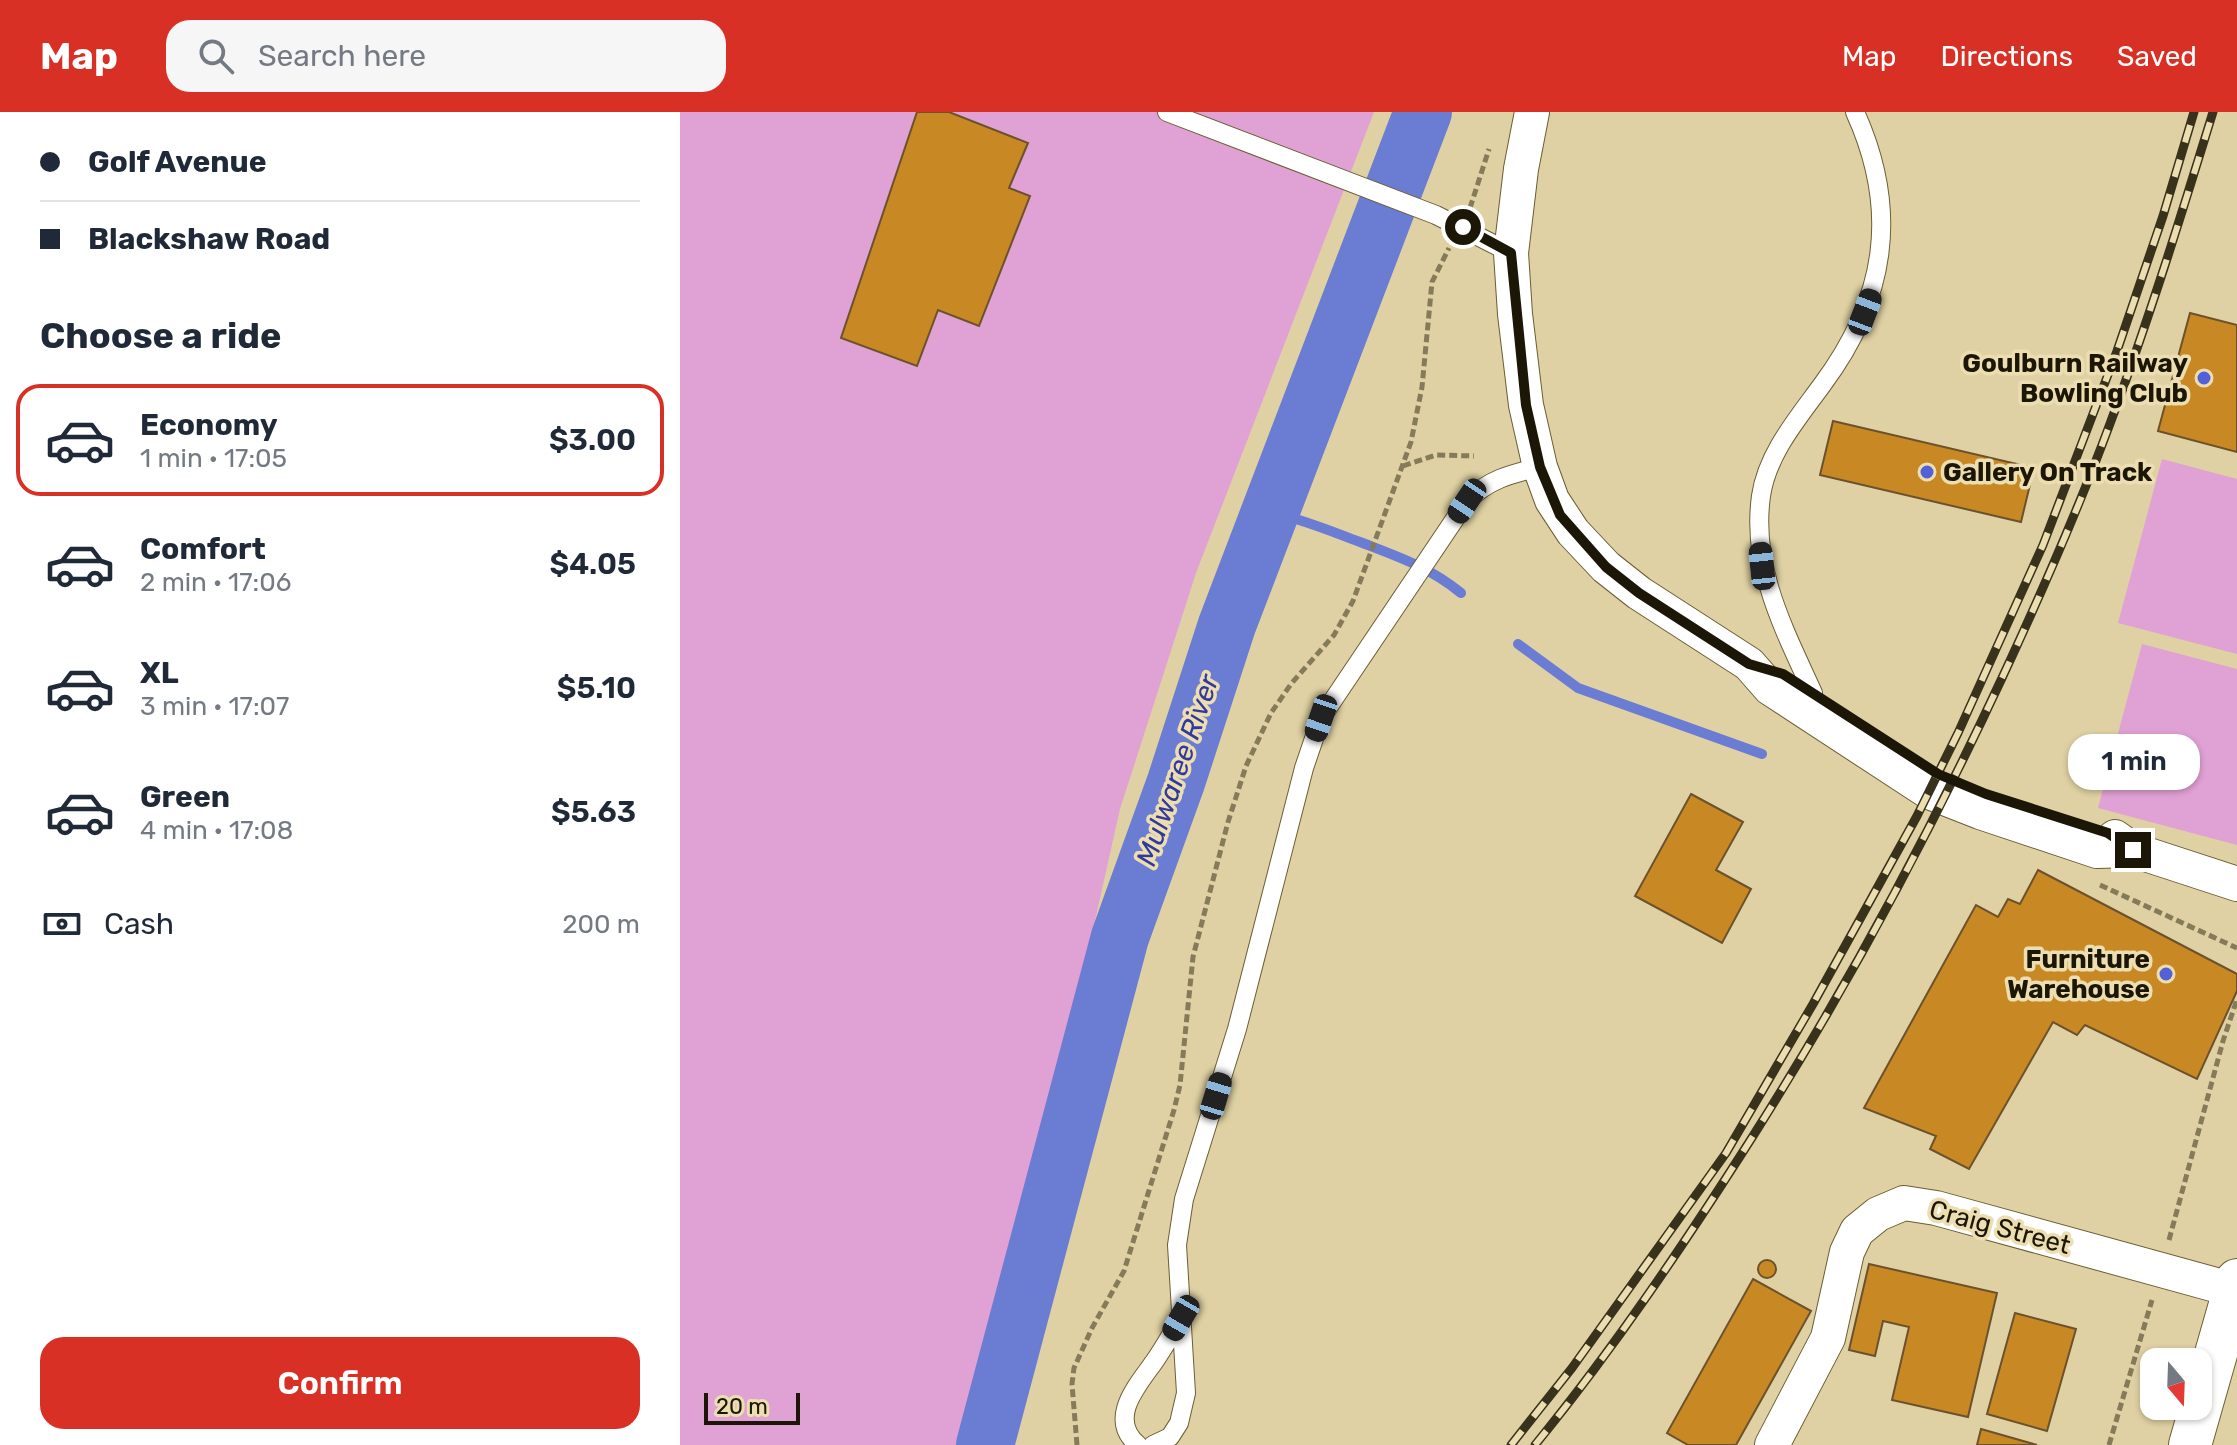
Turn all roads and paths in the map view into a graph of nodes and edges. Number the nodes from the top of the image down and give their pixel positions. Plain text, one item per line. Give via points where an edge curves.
1 (1167, 112) edge
2 (1532, 112) edge
3 (1855, 112) edge
4 (1490, 144) dead end
5 (1463, 227) junction
6 (1511, 253) junction
7 (1474, 456) dead end
8 (1403, 466) junction
9 (1540, 467) junction
10 (1749, 664) junction
11 (1813, 693) junction
12 (2133, 850) junction
13 (2093, 883) dead end
14 (2237, 884) edge
15 (2237, 948) edge
16 (2237, 999) edge
17 (2165, 1252) dead end
18 (2235, 1285) edge
19 (2155, 1288) dead end
20 (1181, 1318) junction
21 (1077, 1445) edge
22 (1138, 1445) edge
23 (1153, 1445) edge
24 (1772, 1445) edge
25 (2109, 1445) edge
26 (2190, 1445) edge

1 - 5 lane
2 - 6 street
3 - 11 lane via 1882,198 1882,243 1873,291 1846,354 1776,453 1764,482 1759,516 1766,583
4 - 5 path
5 - 6 lane
5 - 8 path via 1432,282 1419,405
6 - 9 street via 1526,405
7 - 8 path via 1436,455
8 - 21 path via 1346,616 1271,713 1246,766 1193,957 1180,1085 1171,1121 1124,1271 1074,1368
9 - 10 street via 1560,515 1606,567
9 - 20 lane via 1495,479 1467,501 1321,718 1237,1029 1184,1199 1177,1245
10 - 11 street via 1783,674
10 - 12 street via 1770,688 1945,800 2097,851
11 - 12 street via 1938,774 2108,833
12 - 14 street
13 - 15 path
16 - 17 path
18 - 24 street, Craig Street via 1904,1203 1857,1231 1847,1252 1828,1338
18 - 26 street
19 - 25 path
20 - 22 lane via 1128,1400 1126,1430
20 - 23 lane via 1186,1393 1175,1430

